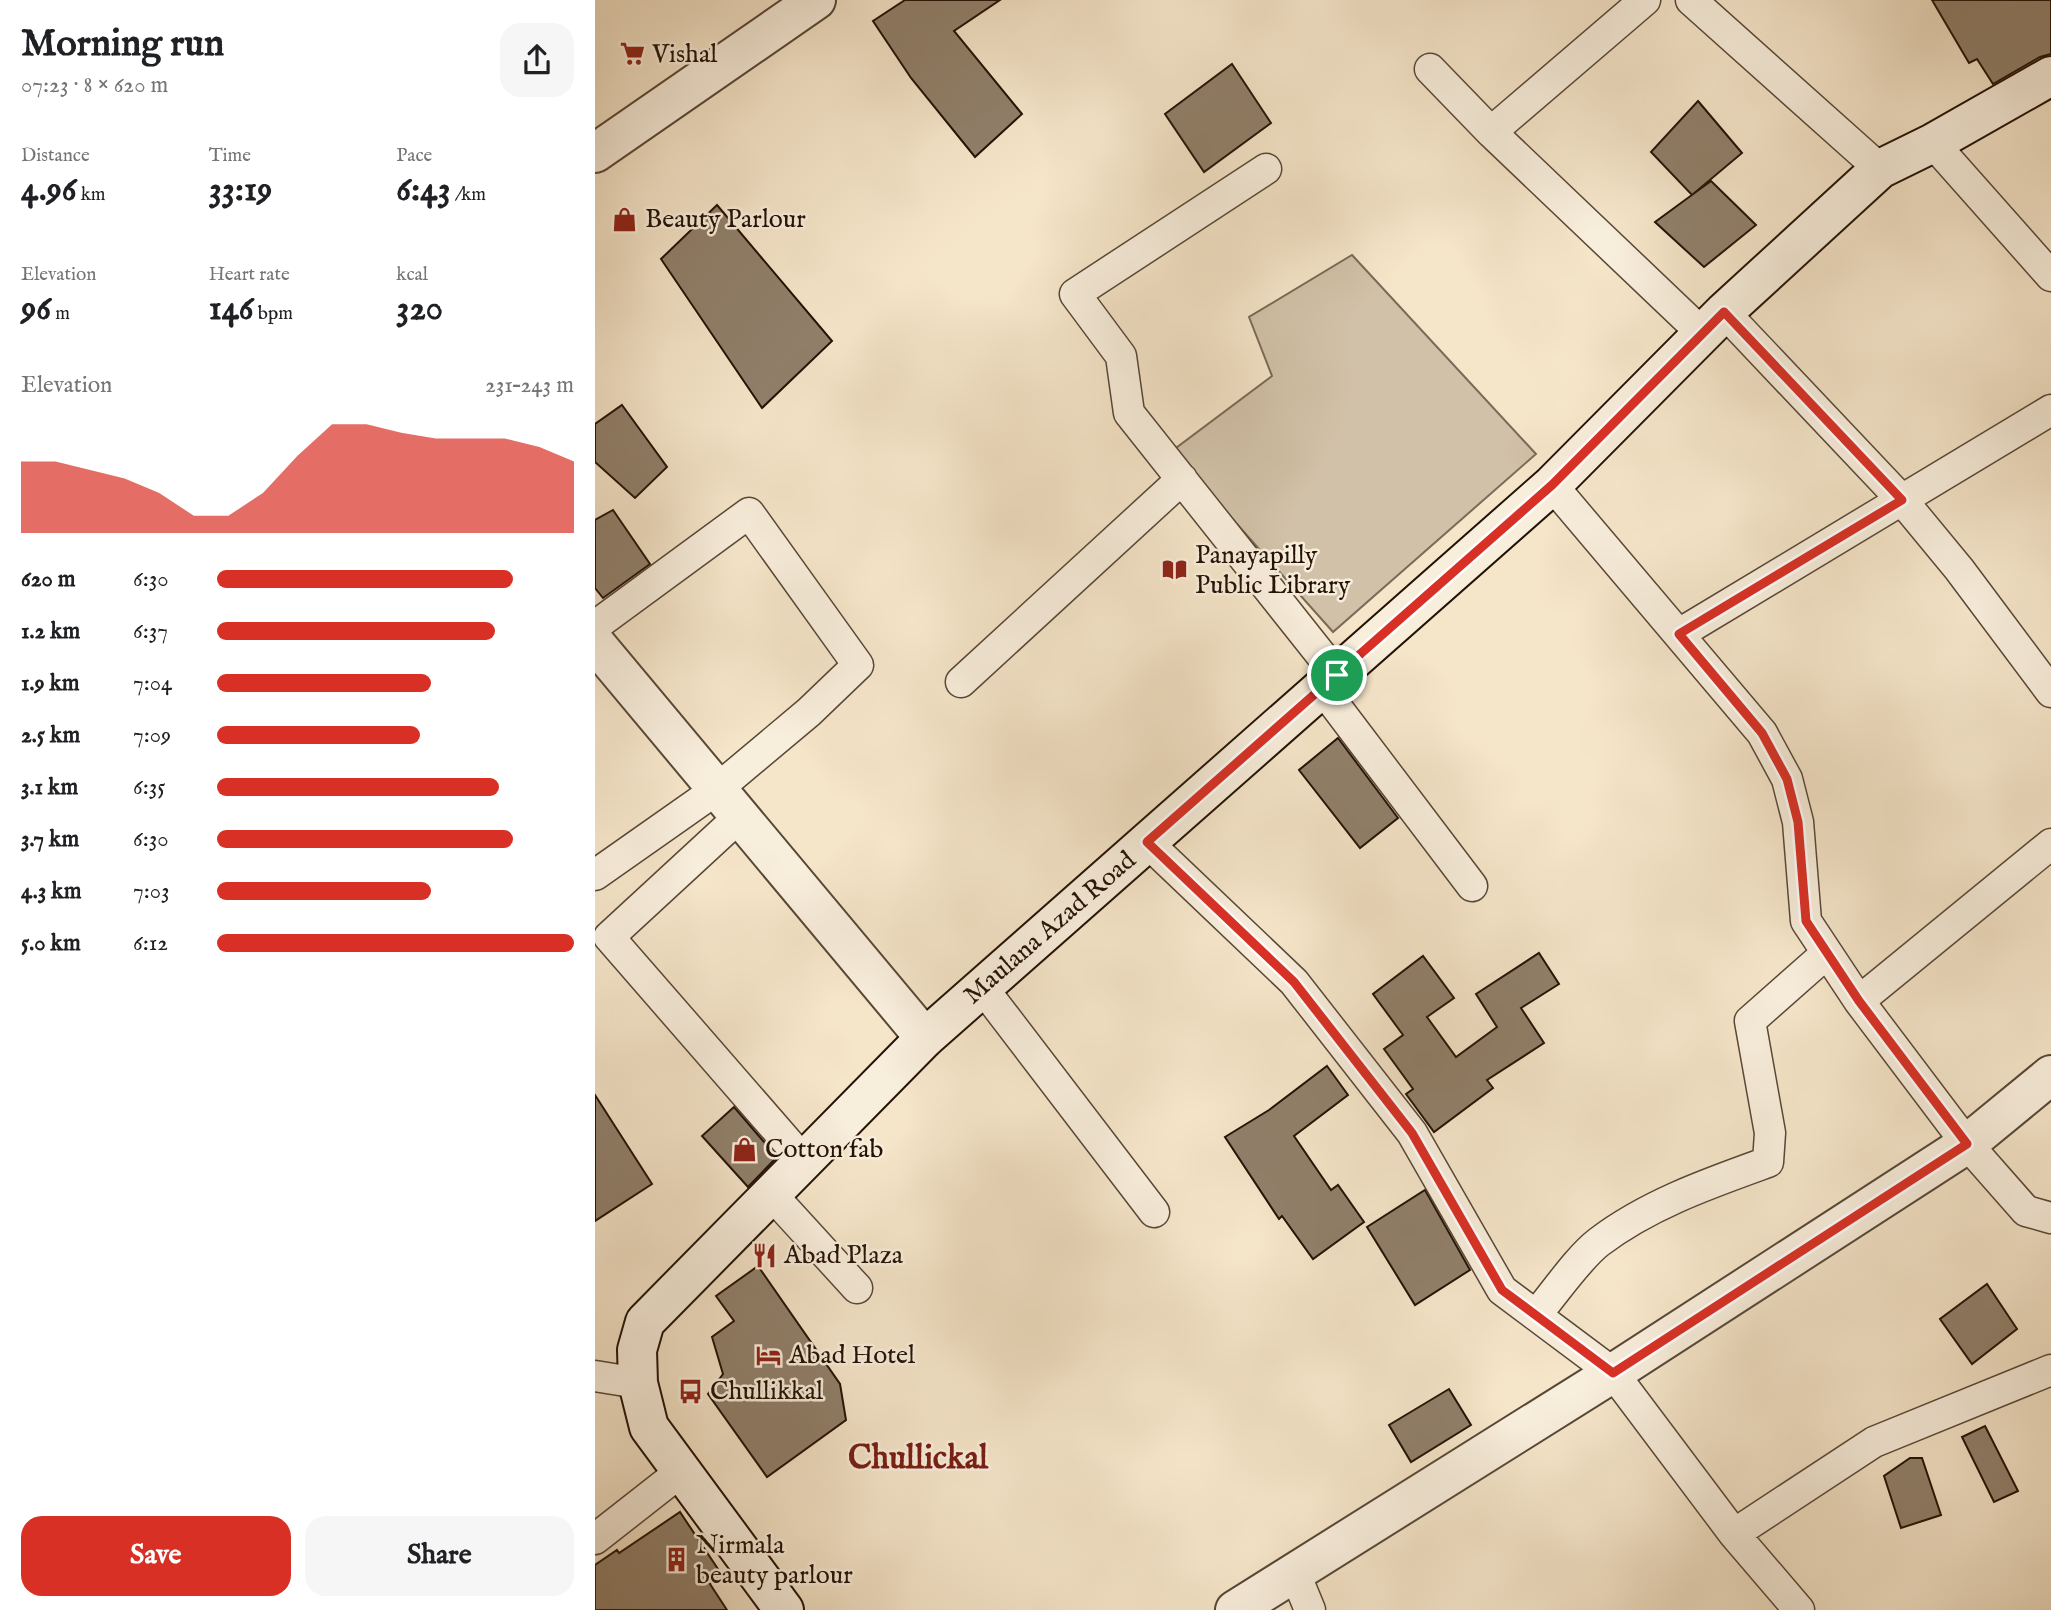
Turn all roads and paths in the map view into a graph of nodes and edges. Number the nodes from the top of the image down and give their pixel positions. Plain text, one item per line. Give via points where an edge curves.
1 (816, 0) edge
2 (1645, 0) edge
3 (1691, 0) edge
4 (1430, 69) dead end
5 (2051, 76) edge
6 (1491, 132) junction
7 (1933, 143) junction
8 (595, 153) edge
9 (1266, 169) dead end
10 (1880, 169) junction
11 (2051, 276) edge
12 (1714, 324) junction
13 (2051, 410) edge
14 (1182, 479) junction
15 (1552, 485) junction
16 (1902, 500) junction
17 (595, 626) edge
18 (1679, 634) junction
19 (595, 643) edge
20 (1329, 681) junction
21 (961, 682) dead end
22 (2051, 692) edge
23 (727, 804) junction
24 (1147, 842) junction
25 (2051, 844) edge
26 (595, 875) edge
27 (1472, 886) dead end
28 (1827, 953) junction
29 (982, 988) junction
30 (1859, 1001) junction
31 (925, 1038) junction
32 (2051, 1075) edge
33 (1967, 1144) junction
34 (804, 1161) junction
35 (771, 1194) junction
36 (1154, 1212) dead end
37 (2051, 1218) edge
38 (857, 1288) dead end
39 (1536, 1315) junction
40 (2051, 1370) edge
41 (1613, 1373) junction
42 (595, 1377) edge
43 (638, 1383) junction
44 (684, 1470) junction
45 (1734, 1534) junction
46 (595, 1539) edge
47 (1294, 1571) junction
48 (784, 1610) edge
49 (1235, 1610) edge
50 (1310, 1610) edge
51 (1799, 1610) edge

1 - 8 main road
2 - 6 street
3 - 10 street
4 - 6 street
5 - 7 main road, Maulana Azad Road
6 - 12 street
7 - 10 main road, Maulana Azad Road
7 - 11 street
9 - 14 street via 1076,294 1121,356 1129,412
10 - 12 main road, Maulana Azad Road
12 - 15 main road, Maulana Azad Road
12 - 16 street
13 - 16 street
14 - 20 street
14 - 21 street
15 - 18 street
15 - 20 main road, Maulana Azad Road
16 - 18 street
16 - 22 street
17 - 23 street via 749,513 858,665
18 - 28 street via 1762,733 1787,779 1798,822 1806,921
19 - 23 main road
20 - 24 main road, Maulana Azad Road
20 - 27 street
23 - 26 street
23 - 31 main road
23 - 34 street via 608,937
24 - 29 main road, Maulana Azad Road
24 - 39 street via 1294,982 1412,1133 1502,1290
25 - 30 street
28 - 30 street
28 - 39 street via 1750,1021 1770,1133 1768,1162 1688,1192 1597,1243
29 - 31 main road, Maulana Azad Road
29 - 36 street
30 - 33 street
31 - 34 main road, Maulana Azad Road
32 - 33 main road
33 - 37 street via 2026,1211
33 - 41 main road
34 - 35 main road, Maulana Azad Road
35 - 38 street
35 - 43 main road, Maulana Azad Road via 645,1322 637,1350
39 - 41 street
40 - 45 street via 1874,1442
41 - 45 street
41 - 47 main road
42 - 43 street
43 - 44 main road, Maulana Azad Road via 649,1427
44 - 46 street
44 - 48 main road, Maulana Azad Road
45 - 51 street
47 - 49 main road
47 - 50 street

